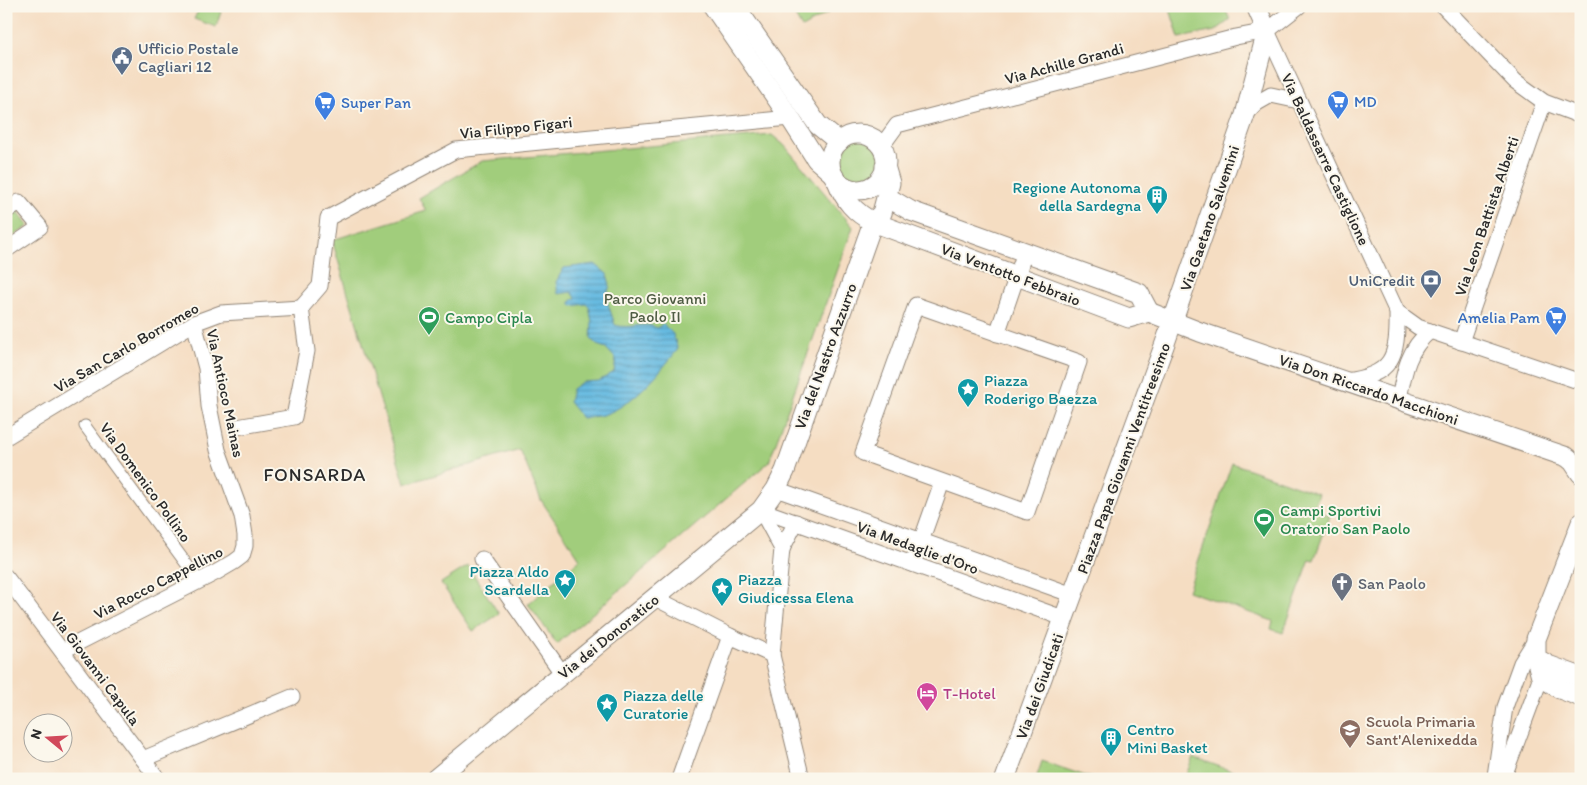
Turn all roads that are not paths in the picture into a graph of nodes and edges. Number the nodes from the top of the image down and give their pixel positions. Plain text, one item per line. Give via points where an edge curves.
1 (713, 6) edge
2 (735, 6) edge
3 (1256, 6) edge
4 (1299, 6) edge
5 (1443, 6) edge
6 (1267, 31) junction
7 (1299, 101) junction
8 (1544, 102) junction
9 (1245, 115) junction
10 (1581, 116) edge
11 (790, 118) junction
12 (839, 142) junction
13 (881, 147) junction
14 (885, 166) junction
15 (835, 177) junction
16 (887, 197) junction
17 (6, 212) edge
18 (873, 222) junction
19 (6, 250) edge
20 (1025, 252) junction
21 (1017, 277) junction
22 (301, 308) junction
23 (1149, 312) junction
24 (1397, 312) junction
25 (1172, 321) junction
26 (194, 323) junction
27 (1430, 331) junction
28 (997, 334) junction
29 (1461, 342) junction
30 (1345, 381) junction
31 (1581, 382) edge
32 (1399, 399) junction
33 (85, 426) dead end
34 (237, 427) dead end
35 (6, 438) edge
36 (1574, 454) edge
37 (1581, 474) edge
38 (942, 482) junction
39 (776, 489) junction
40 (761, 510) junction
41 (796, 522) junction
42 (1581, 523) edge
43 (922, 541) junction
44 (782, 549) junction
45 (242, 556) joint
46 (482, 559) dead end
47 (985, 563) junction
48 (913, 564) junction
49 (6, 577) edge
50 (199, 581) junction
51 (976, 587) junction
52 (1073, 595) junction
53 (655, 598) junction
54 (1064, 618) junction
55 (730, 636) junction
56 (1536, 639) junction
57 (62, 651) junction
58 (772, 655) junction
59 (1536, 658) junction
60 (562, 673) junction
61 (1541, 677) junction
62 (1581, 677) edge
63 (292, 697) dead end
64 (1581, 697) edge
65 (143, 759) junction
66 (158, 779) edge
67 (434, 779) edge
68 (679, 779) edge
69 (802, 779) edge
70 (1005, 779) edge
71 (1496, 779) edge
72 (1503, 779) edge

1 - 11 street
2 - 12 street via 818,125
3 - 6 street, Via Baldassarre Castiglione
4 - 6 street
5 - 8 street via 1515,81
6 - 7 street, Via Baldassarre Castiglione
6 - 9 street, Via Gaetano Salvemini
6 - 13 street, Via Achille Grandi via 897,125
7 - 9 street via 1271,95
7 - 24 street, Via Baldassarre Castiglione
8 - 10 street
8 - 29 street, Via Leon Battista Alberti
9 - 25 street, Via Gaetano Salvemini
11 - 15 street via 816,160
11 - 22 street, Via Filippo Figari via 456,150 328,218 320,286
12 - 13 street via 848,136 861,135 876,141
12 - 15 street via 830,158
13 - 14 street
14 - 15 street via 878,182 868,188 849,189
14 - 16 street via 890,183
15 - 18 street, Via Ventotto Febbraio via 854,209
16 - 18 street, Via del Nastro Azzurro via 882,213
16 - 20 street, Via Ventotto Febbraio via 911,211
17 - 19 street via 19,202 40,227
18 - 21 street, Via Ventotto Febbraio
18 - 39 street, Via del Nastro Azzurro
20 - 21 street
20 - 23 street, Via Ventotto Febbraio via 1139,294
21 - 23 street, Via Ventotto Febbraio via 1129,318
21 - 28 street
22 - 26 street, Via San Carlo Borromeo via 221,313
22 - 34 street, Via Antioco Mainas via 307,351 294,417
23 - 25 street
24 - 27 street via 1418,327
24 - 30 street via 1396,344 1387,365 1382,371
25 - 30 street, Via Don Riccardo Macchioni
25 - 52 street, Piazza Papa Giovanni Ventitreesimo
26 - 35 street, Via San Carlo Borromeo
26 - 45 street, Via Antioco Mainas via 206,368 209,406 218,450 242,516 245,546
27 - 29 street
27 - 32 street via 1412,352
28 - 38 street via 916,305 863,453
28 - 38 street via 1079,362 1027,512
29 - 31 street
30 - 32 street, Via Don Riccardo Macchioni
32 - 36 street, Via Don Riccardo Macchioni
33 - 50 street, Via Domenico Pollino
36 - 37 street
38 - 43 street
39 - 40 street, Via dei Donoratico
39 - 43 street, Via Medaglie d'Oro
40 - 41 street, Via Medaglie d'Oro
40 - 44 street
40 - 53 street, Via dei Donoratico
41 - 44 street
41 - 48 street, Via Medaglie d'Oro
42 - 56 street
43 - 47 street, Via Medaglie d'Oro
43 - 48 street
44 - 58 street
45 - 50 street, Via Rocco Cappellino
46 - 60 street
47 - 51 street
47 - 52 street, Via Medaglie d'Oro
48 - 51 street, Via Medaglie d'Oro
49 - 57 street, Via Giovanni Capula
50 - 57 street, Via Rocco Cappellino
51 - 54 street, Via Medaglie d'Oro
52 - 54 street, Via dei Giudicati
53 - 55 street
53 - 60 street, Via dei Donoratico
54 - 70 street, Via dei Giudicati
55 - 58 street
55 - 68 street
56 - 59 street
56 - 71 street via 1521,663 1505,707
57 - 65 street, Via Giovanni Capula
58 - 69 street
59 - 61 street
59 - 62 street
60 - 67 street, Via dei Donoratico
61 - 64 street
61 - 72 street
63 - 65 street
65 - 66 street, Via Giovanni Capula

